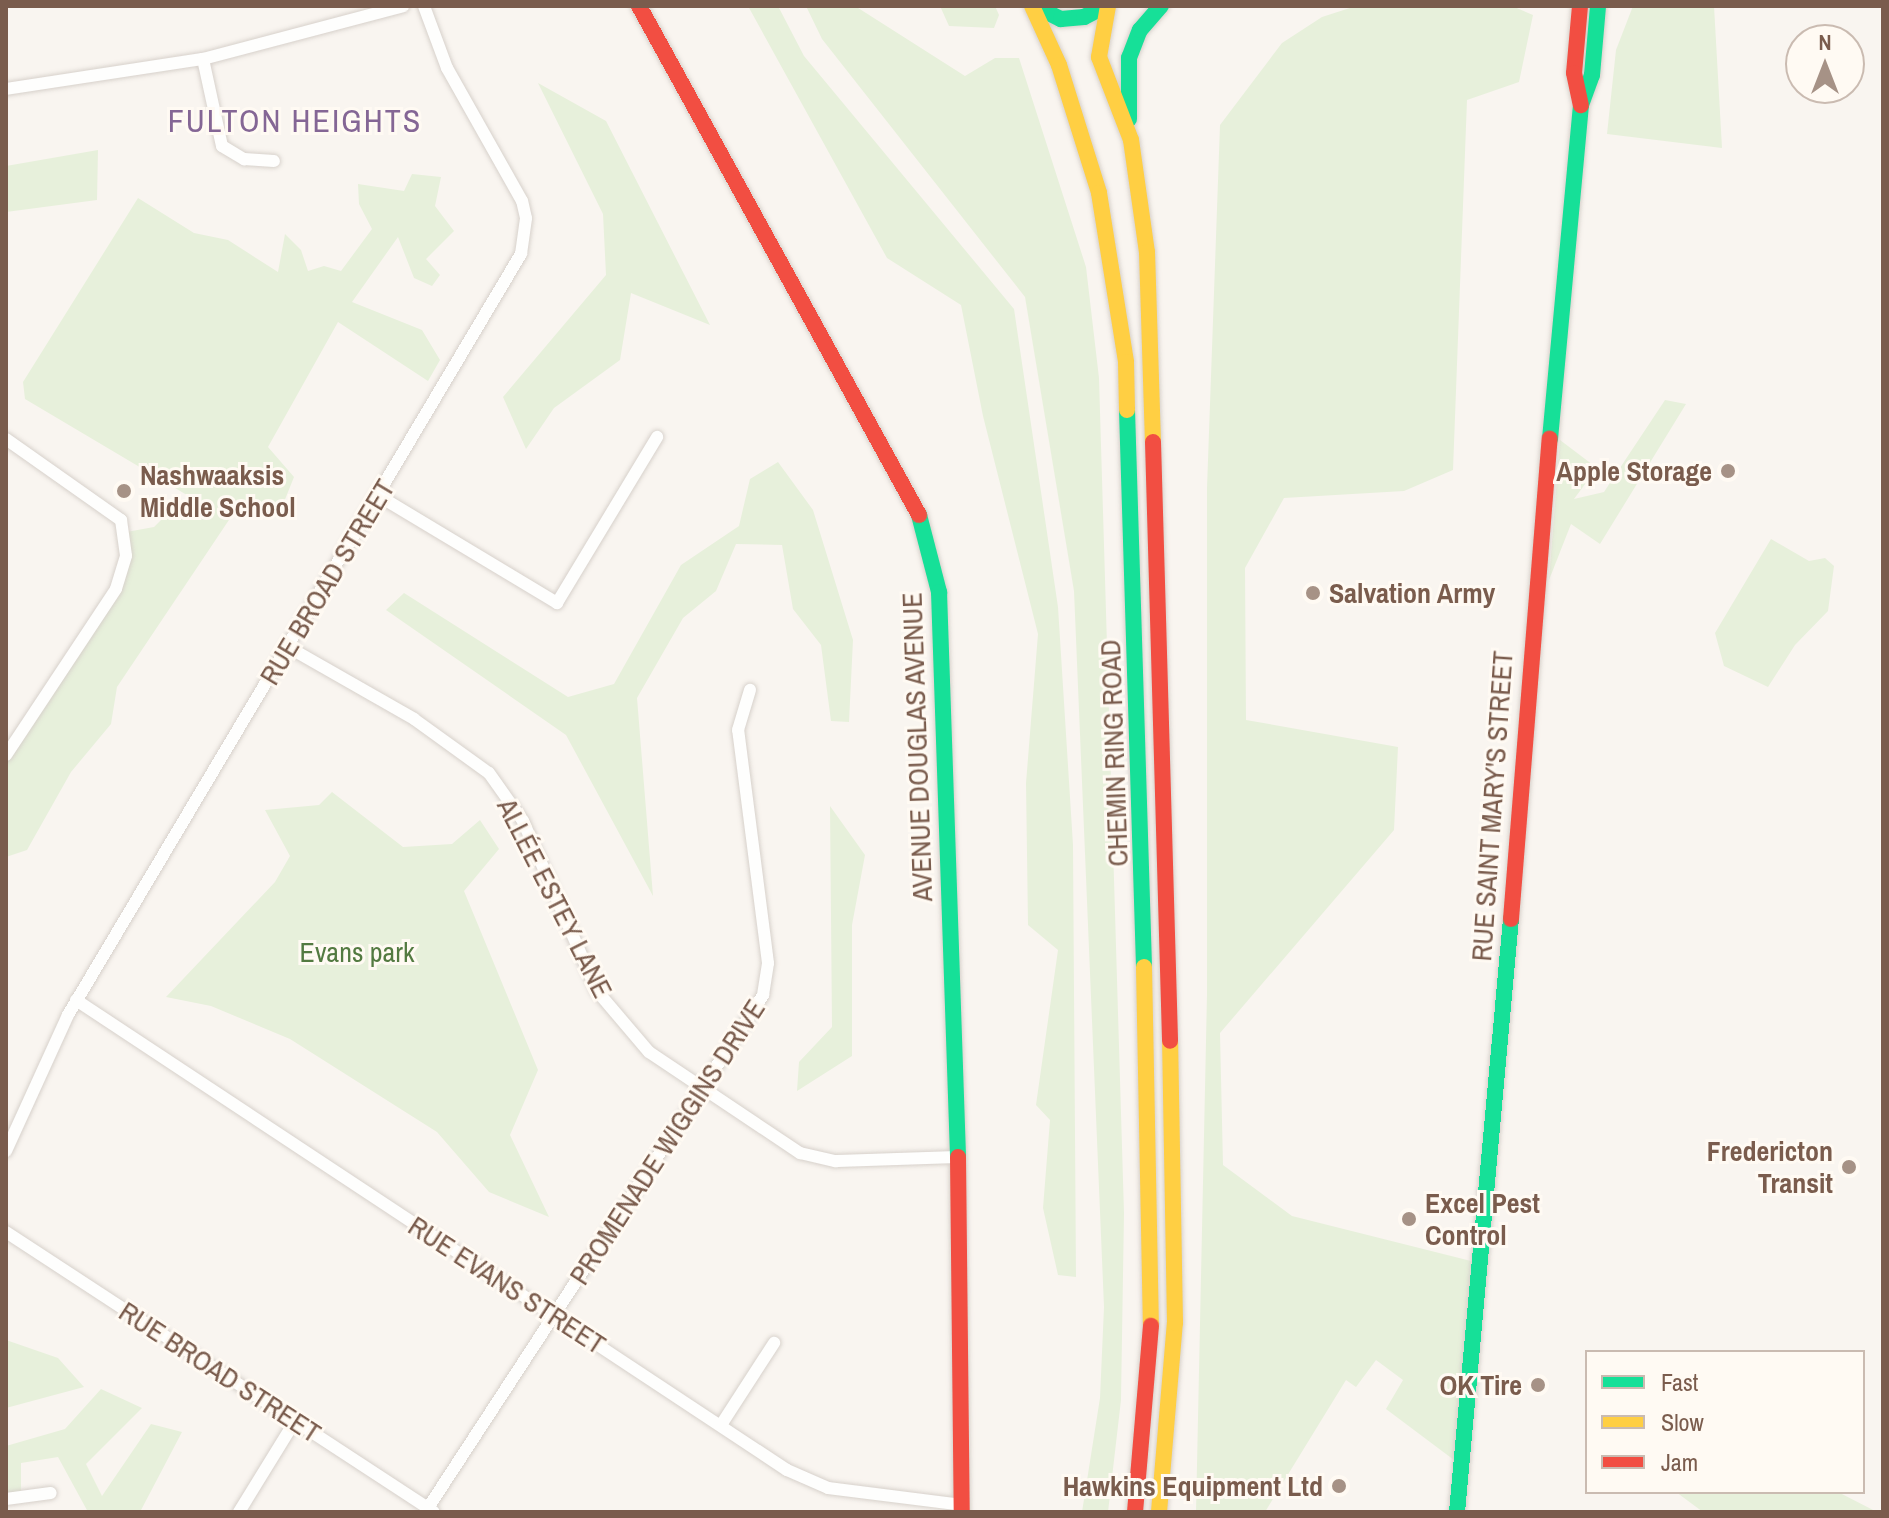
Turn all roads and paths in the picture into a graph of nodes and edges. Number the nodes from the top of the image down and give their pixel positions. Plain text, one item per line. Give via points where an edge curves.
1 (403, 6) edge
2 (424, 6) edge
3 (639, 6) edge
4 (1034, 6) edge
5 (1107, 6) edge
6 (1161, 6) edge
7 (1578, 9) edge
8 (1598, 9) edge
9 (203, 59) junction
10 (6, 89) edge
11 (1581, 105) junction
12 (1131, 140) junction
13 (274, 161) dead end
14 (657, 437) dead end
15 (6, 439) edge
16 (379, 496) junction
17 (288, 647) junction
18 (750, 690) dead end
19 (6, 755) edge
20 (76, 1000) junction
21 (704, 1091) junction
22 (6, 1151) edge
23 (958, 1157) junction
24 (6, 1232) edge
25 (554, 1316) junction
26 (774, 1343) dead end
27 (295, 1421) junction
28 (721, 1425) junction
29 (51, 1493) dead end
30 (6, 1499) edge
31 (962, 1509) edge
32 (431, 1510) edge
33 (239, 1512) edge
34 (1135, 1512) edge
35 (1159, 1512) edge
36 (1457, 1512) edge

1 - 9 street
2 - 16 street, RUE BROAD STREET via 447,68 522,201 526,236 514,272
3 - 23 main road, AVENUE DOUGLAS AVENUE via 915,500 928,541 939,592
4 - 5 main road via 1061,19 1084,17
4 - 34 main road, CHEMIN RING ROAD via 1059,65 1099,193 1126,362 1152,1218 1151,1338
5 - 12 main road, CHEMIN RING ROAD via 1099,31 1099,57
6 - 12 main road via 1140,30 1129,58
7 - 11 main road, RUE SAINT MARY'S STREET via 1574,73
8 - 11 main road, RUE SAINT MARY'S STREET via 1592,75
9 - 10 street
9 - 13 street via 222,146 244,159
11 - 36 main road, RUE SAINT MARY'S STREET
12 - 35 main road, CHEMIN RING ROAD via 1147,252 1175,1199 1175,1323
14 - 16 street via 557,603
15 - 19 street via 121,520 126,556 116,589
16 - 17 street, RUE BROAD STREET
17 - 20 street, RUE BROAD STREET
17 - 21 street, ALLÉE ESTEY LANE via 414,719 489,773 523,821 597,991 649,1052
18 - 21 street, PROMENADE WIGGINS DRIVE via 738,730 767,980 758,1008
20 - 22 street, RUE BROAD STREET via 42,1063
20 - 25 street, RUE EVANS STREET
21 - 23 street, ALLÉE ESTEY LANE via 783,1144 818,1159
21 - 25 street, PROMENADE WIGGINS DRIVE
23 - 31 main road, AVENUE DOUGLAS AVENUE
24 - 27 street, RUE BROAD STREET
25 - 28 street, RUE EVANS STREET
25 - 32 street, PROMENADE WIGGINS DRIVE
26 - 28 street
27 - 32 street, RUE BROAD STREET
27 - 33 street
28 - 31 street, RUE EVANS STREET via 787,1470 828,1488
29 - 30 street

